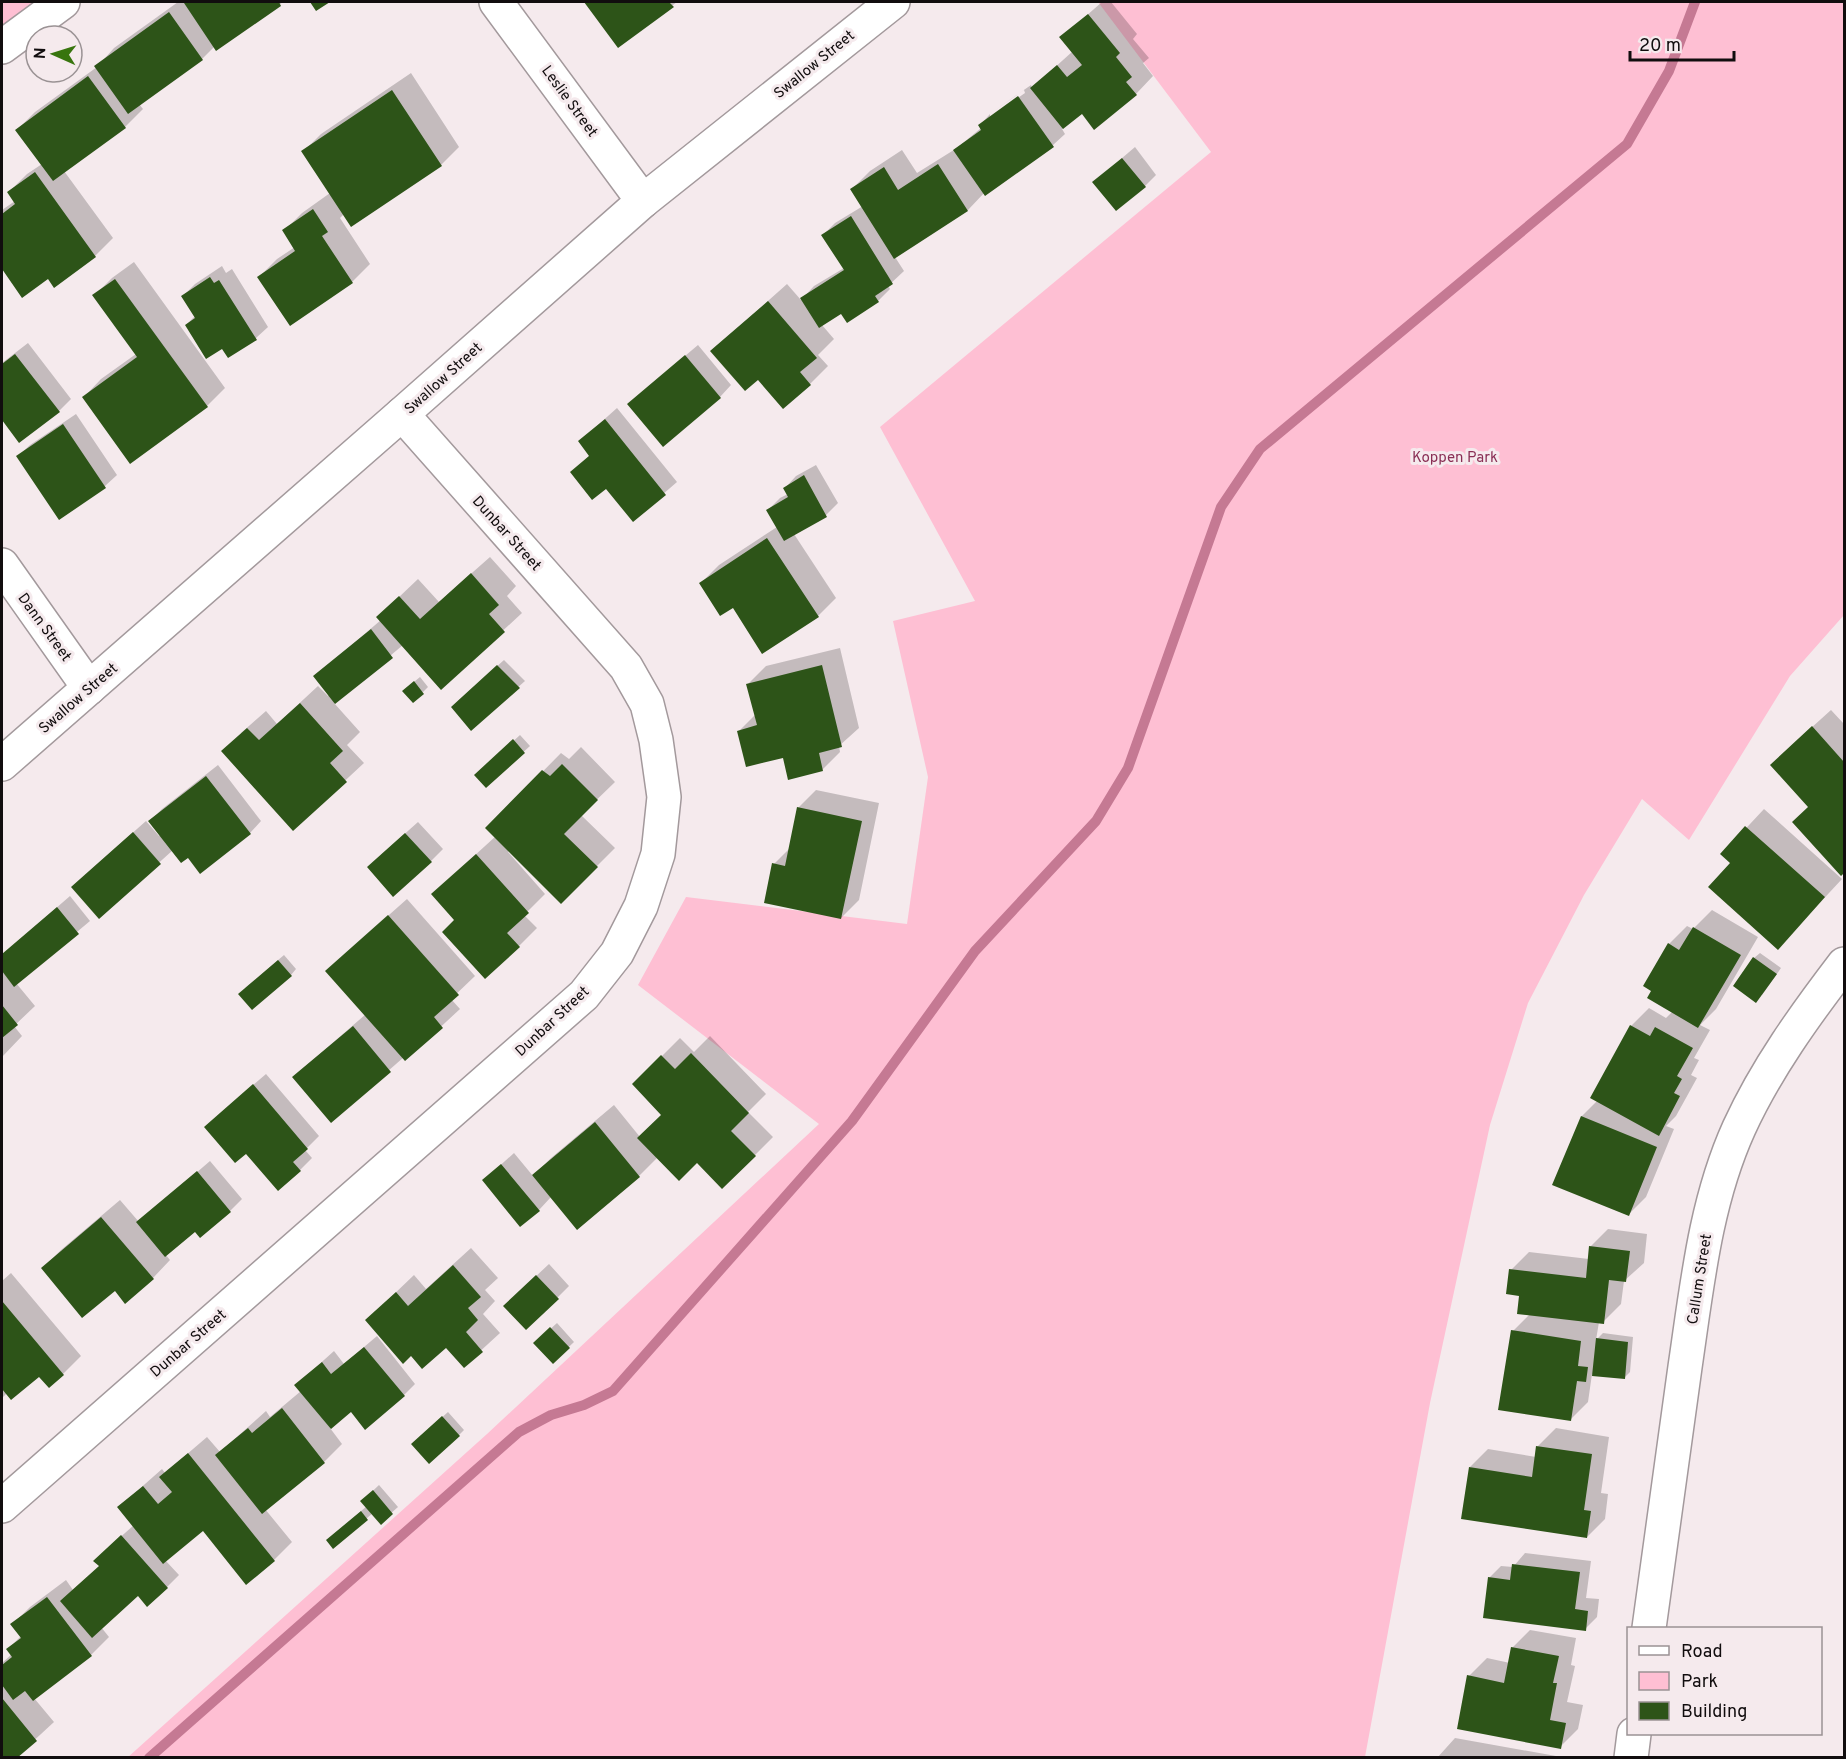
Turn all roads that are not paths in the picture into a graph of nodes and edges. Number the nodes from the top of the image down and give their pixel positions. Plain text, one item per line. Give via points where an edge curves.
1 (63, 2) edge
2 (496, 2) edge
3 (893, 2) edge
4 (2, 47) edge
5 (643, 201) junction
6 (402, 414) junction
7 (2, 565) edge
8 (89, 688) junction
9 (2, 764) edge
10 (1845, 964) edge
11 (2, 1506) edge
12 (1649, 1627) edge
13 (1634, 1735) edge
14 (1631, 1758) edge

1 - 4 street
2 - 5 street, Leslie Street
3 - 5 street, Swallow Street
5 - 6 street, Swallow Street
6 - 8 street, Swallow Street
6 - 11 street, Dunbar Street via 626,667 647,704 664,797 658,854 641,906 617,954 584,995
7 - 8 street, Dann Street
8 - 9 street, Swallow Street
10 - 12 street, Callum Street via 1810,1008 1774,1066 1739,1128 1715,1192 1700,1263
13 - 14 street

